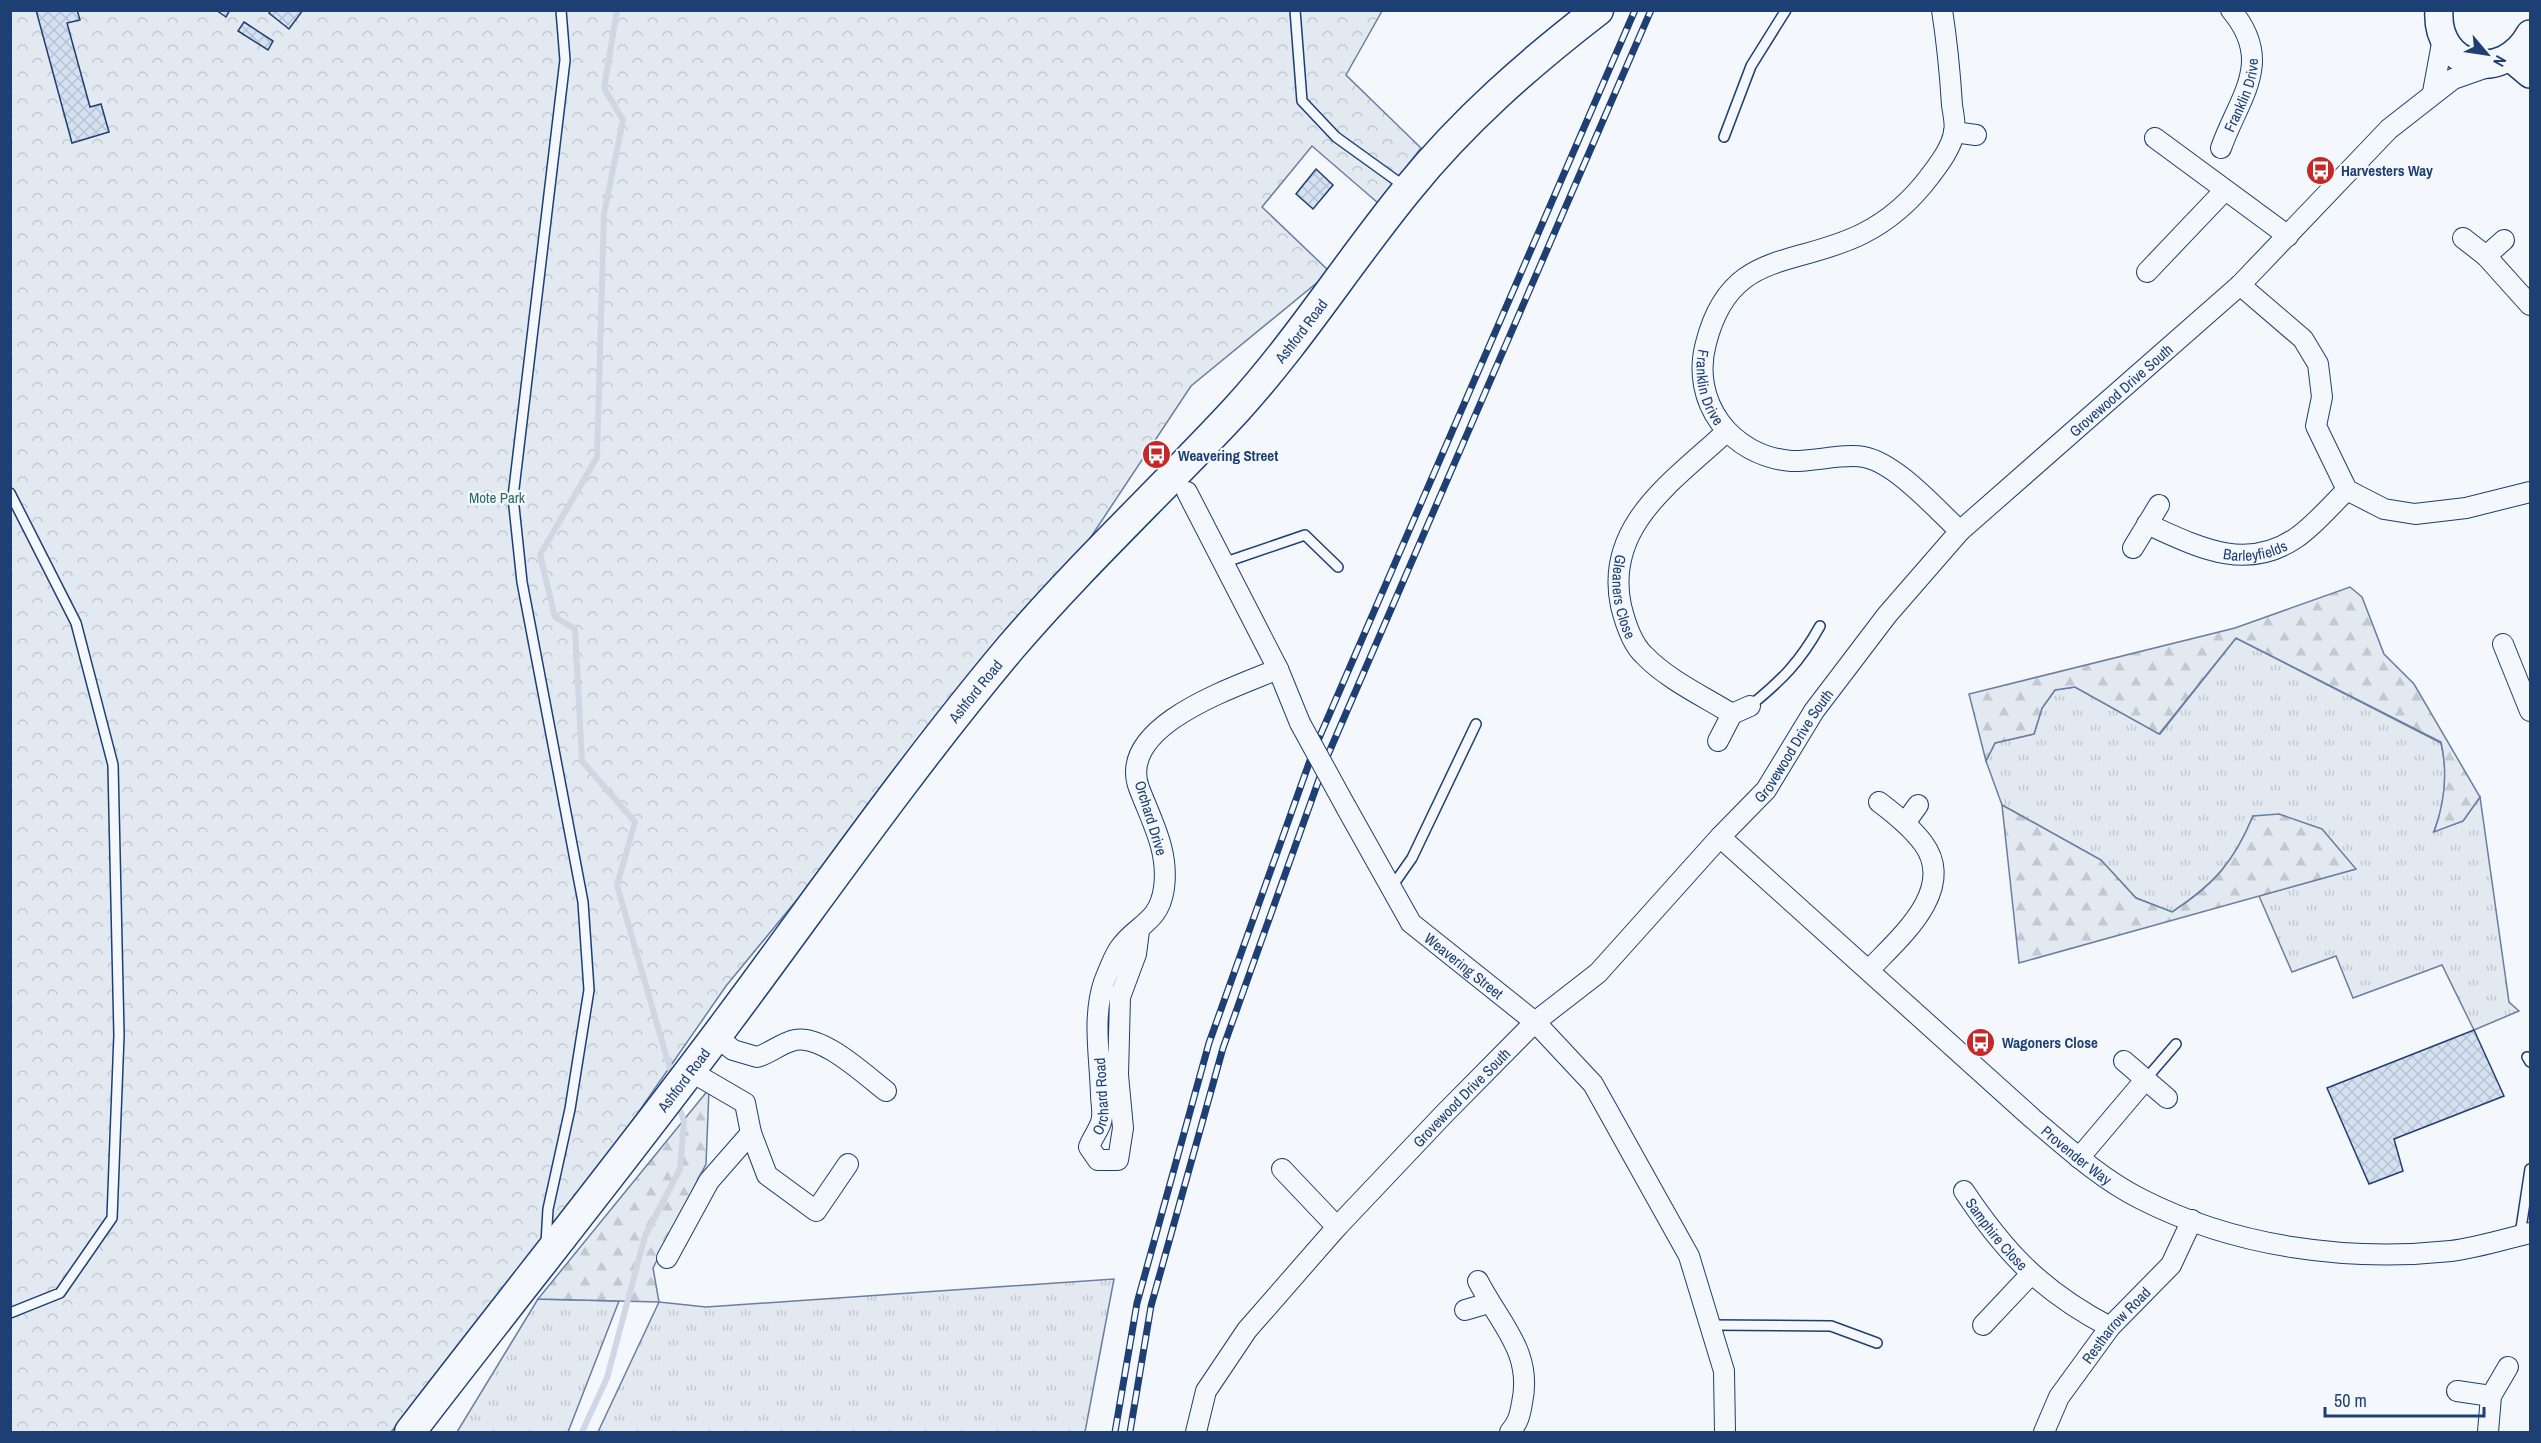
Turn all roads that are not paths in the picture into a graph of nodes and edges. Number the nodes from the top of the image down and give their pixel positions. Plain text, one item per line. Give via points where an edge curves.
1 (561, 10) edge
2 (1295, 10) edge
3 (1598, 10) edge
4 (1786, 10) edge
5 (1942, 10) edge
6 (2231, 10) edge
7 (2436, 21) edge
8 (2530, 34) edge
9 (2512, 65) edge
10 (2433, 92) junction
11 (1954, 132) junction
12 (1976, 135) dead end
13 (1724, 137) dead end
14 (2156, 138) dead end
15 (2221, 148) dead end
16 (1408, 189) junction
17 (2225, 190) junction
18 (2288, 236) junction
19 (2463, 238) dead end
20 (2504, 240) dead end
21 (2486, 256) junction
22 (2147, 272) dead end
23 (2240, 285) junction
24 (2530, 304) edge
25 (1726, 432) junction
26 (2347, 490) junction
27 (1187, 492) dead end
28 (2530, 492) edge
29 (10, 493) edge
30 (2158, 505) dead end
31 (2147, 524) junction
32 (1960, 531) junction
33 (2133, 548) dead end
34 (1223, 563) junction
35 (1338, 567) dead end
36 (1820, 626) dead end
37 (2503, 644) dead end
38 (1278, 669) junction
39 (2523, 676) edge
40 (1750, 706) joint
41 (2530, 711) edge
42 (1732, 714) junction
43 (1476, 724) dead end
44 (1718, 741) dead end
45 (1879, 802) dead end
46 (1918, 805) dead end
47 (1905, 823) junction
48 (1720, 837) junction
49 (1391, 888) junction
50 (1139, 931) junction
51 (1869, 970) junction
52 (1535, 1022) junction
53 (716, 1036) junction
54 (2176, 1044) dead end
55 (2124, 1061) dead end
56 (690, 1071) junction
57 (2145, 1080) junction
58 (886, 1091) dead end
59 (2167, 1098) dead end
60 (751, 1133) junction
61 (2079, 1158) junction
62 (848, 1164) dead end
63 (1282, 1169) dead end
64 (2530, 1169) edge
65 (1964, 1191) dead end
66 (2192, 1220) junction
67 (1337, 1227) junction
68 (2525, 1234) edge
69 (667, 1258) dead end
70 (544, 1263) junction
71 (2031, 1274) junction
72 (1478, 1281) dead end
73 (1489, 1303) junction
74 (1465, 1310) dead end
75 (10, 1313) edge
76 (1710, 1325) junction
77 (1983, 1325) dead end
78 (2110, 1327) junction
79 (1877, 1342) dead end
80 (2508, 1367) dead end
81 (2457, 1391) dead end
82 (2491, 1396) junction
83 (412, 1431) edge
84 (1196, 1432) edge
85 (1510, 1432) edge
86 (1725, 1432) edge
87 (2044, 1432) edge
88 (2488, 1432) edge

1 - 70 lane via 565,60 513,497 522,582 583,902 589,990 570,1109 548,1209
2 - 16 lane via 1302,101 1336,137
3 - 16 main road, Ashford Road via 1530,63 1464,125
4 - 13 lane via 1751,66
5 - 11 street
6 - 15 street, Franklin Drive via 2252,49 2252,76
7 - 9 street via 2451,51 2464,60 2480,65
7 - 10 street
8 - 9 street
9 - 10 street, Grovewood Drive South via 2453,79
10 - 18 street, Grovewood Drive South via 2329,189
11 - 12 street
11 - 25 street, Franklin Drive via 1940,162 1917,194 1892,216 1861,234 1767,264 1730,289 1705,344 1702,373 1709,405
14 - 17 street
16 - 53 main road, Ashford Road via 1238,408 1014,644 907,777
17 - 18 street
17 - 22 street
18 - 23 street, Grovewood Drive South
19 - 21 street
20 - 21 street
21 - 24 street
23 - 26 street via 2303,339 2318,364 2322,397 2316,426
23 - 32 street, Grovewood Drive South
25 - 32 street, Franklin Drive via 1773,459 1863,456 1886,467
25 - 42 street, Gleaners Close via 1638,516 1621,549 1616,584 1624,621 1642,654
26 - 28 street via 2384,509 2415,514 2466,508
26 - 31 street, Barleyfields via 2296,538 2262,553 2228,555 2202,549
27 - 34 street, Weavering Street
29 - 75 lane via 76,623 113,765 119,1035 112,1218 60,1293
30 - 31 street
31 - 33 street
32 - 48 street, Grovewood Drive South via 1887,615 1814,711 1766,790
34 - 35 lane via 1305,536
34 - 38 street, Weavering Street
36 - 40 lane via 1803,657
37 - 39 street
38 - 49 street, Weavering Street, bridge via 1300,723
38 - 50 street, Orchard Drive via 1189,708 1145,745 1138,762 1138,785 1163,849 1166,874 1155,916
39 - 41 street
40 - 42 street
42 - 44 street
43 - 49 lane via 1412,858
45 - 47 street
46 - 47 street
47 - 51 street via 1924,844 1934,882 1927,902 1905,932
48 - 51 street, Provender Way
48 - 52 street, Grovewood Drive South via 1598,973
49 - 52 street, Weavering Street via 1411,924
50 - 50 street, Orchard Road via 1136,954 1120,998 1118,1075 1123,1128 1118,1160 1098,1160 1089,1147 1102,1122 1098,1014 1104,983 1120,948
51 - 61 street, Provender Way
52 - 67 street, Grovewood Drive South
52 - 76 street, Weavering Street via 1593,1084 1689,1256
53 - 56 main road, Ashford Road
53 - 58 street via 733,1050 757,1058 797,1039 814,1041
54 - 57 lane
55 - 57 street
56 - 60 street via 745,1103
56 - 70 main road, Ashford Road
57 - 59 street
57 - 61 street
60 - 62 street via 767,1175 816,1211
60 - 69 street via 709,1181
61 - 66 street, Provender Way via 2140,1199
63 - 67 street
64 - 68 lane
65 - 71 street, Samphire Close via 1994,1236
66 - 68 street, Provender Way via 2277,1246 2344,1255 2450,1251
66 - 78 street, Restharrow Road via 2171,1265
67 - 84 street, Grovewood Drive South via 1247,1330 1206,1392
70 - 83 main road, Ashford Road
71 - 77 street, Samphire Close
71 - 78 street, Samphire Close via 2078,1310
72 - 73 street
73 - 74 street
73 - 85 street via 1522,1355 1527,1383 1518,1424
76 - 79 lane via 1831,1326
76 - 86 street, Weavering Street via 1724,1371
78 - 87 street, Restharrow Road via 2059,1398
80 - 82 street
81 - 82 street
82 - 88 street

